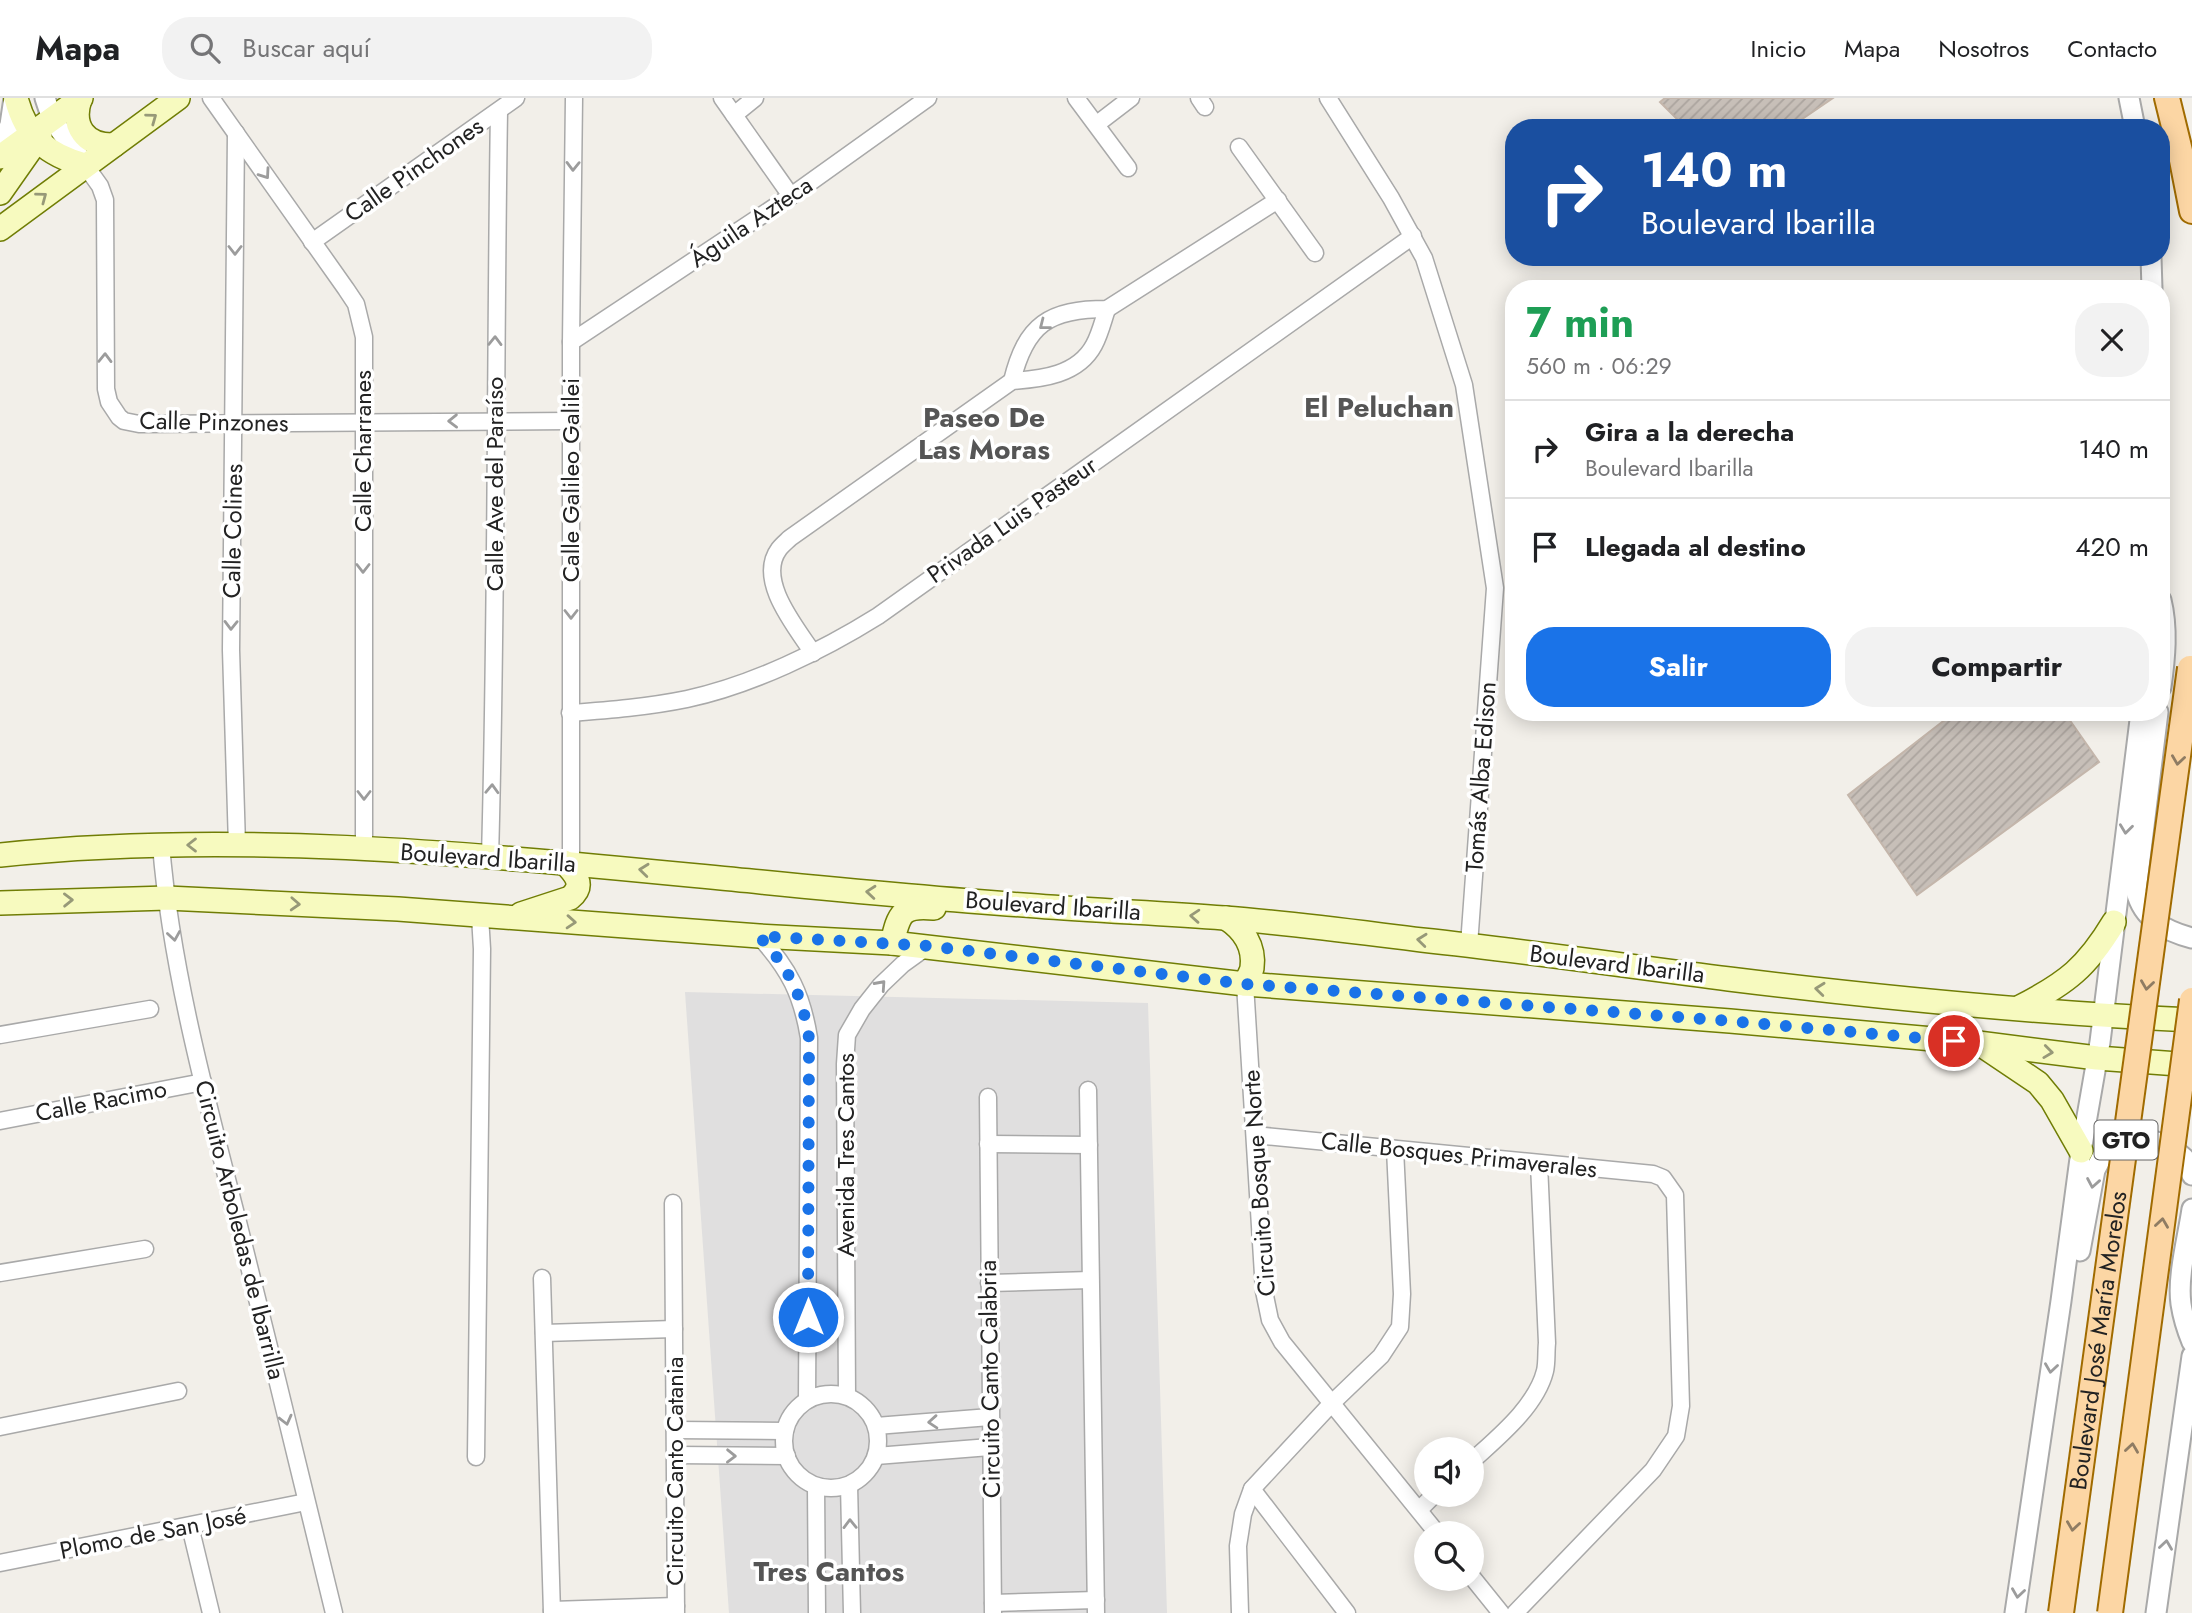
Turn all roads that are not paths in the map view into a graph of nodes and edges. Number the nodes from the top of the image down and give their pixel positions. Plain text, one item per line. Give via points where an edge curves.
1 (15, 98) edge
2 (81, 98) edge
3 (178, 98) edge
4 (211, 98) edge
5 (516, 98) edge
6 (574, 98) edge
7 (722, 98) edge
8 (755, 98) edge
9 (928, 98) edge
10 (1076, 98) edge
11 (1131, 98) edge
12 (1328, 98) edge
13 (2129, 98) edge
14 (2166, 98) edge
15 (48, 109) edge
16 (499, 111) junction
17 (734, 115) junction
18 (2133, 119) edge
19 (1097, 124) junction
20 (236, 133) junction
21 (35, 137) junction
22 (114, 145) junction
23 (0, 147) edge
24 (1239, 147) dead end
25 (0, 157) edge
26 (85, 165) junction
27 (1128, 169) dead end
28 (0, 194) edge
29 (791, 196) junction
30 (1278, 200) junction
31 (2192, 211) edge
32 (0, 229) edge
33 (1413, 236) junction
34 (312, 242) junction
35 (1315, 253) dead end
36 (1107, 309) junction
37 (571, 342) junction
38 (1012, 381) junction
39 (494, 420) junction
40 (571, 421) junction
41 (365, 423) junction
42 (234, 424) junction
43 (813, 653) junction
44 (2191, 660) edge
45 (570, 713) junction
46 (2140, 721) edge
47 (2157, 721) edge
48 (161, 845) junction
49 (237, 845) junction
50 (364, 850) junction
51 (0, 855) edge
52 (490, 857) junction
53 (567, 862) junction
54 (167, 898) junction
55 (0, 903) edge
56 (1030, 906) junction
57 (480, 916) junction
58 (508, 918) junction
59 (1226, 918) junction
60 (2114, 922) junction
61 (759, 936) junction
62 (2192, 938) edge
63 (892, 943) junction
64 (1469, 945) junction
65 (928, 946) junction
66 (1245, 984) junction
67 (2192, 1000) edge
68 (2019, 1008) junction
69 (150, 1009) dead end
70 (2103, 1016) junction
71 (2192, 1020) edge
72 (0, 1035) edge
73 (1978, 1043) junction
74 (2097, 1058) junction
75 (2192, 1065) edge
76 (203, 1082) junction
77 (1088, 1090) dead end
78 (988, 1097) dead end
79 (0, 1121) edge
80 (1255, 1135) junction
81 (988, 1144) junction
82 (1089, 1145) junction
83 (1395, 1149) junction
84 (2081, 1151) junction
85 (1539, 1164) junction
86 (2192, 1175) edge
87 (673, 1203) dead end
88 (2192, 1209) edge
89 (145, 1249) dead end
90 (0, 1273) edge
91 (542, 1278) dead end
92 (1090, 1280) junction
93 (989, 1283) junction
94 (2061, 1301) junction
95 (674, 1329) junction
96 (544, 1333) junction
97 (2192, 1342) edge
98 (2192, 1356) edge
99 (178, 1391) dead end
100 (847, 1396) junction
101 (807, 1400) junction
102 (1332, 1403) junction
103 (990, 1418) junction
104 (876, 1426) junction
105 (0, 1427) edge
106 (675, 1430) junction
107 (785, 1431) junction
108 (990, 1447) junction
109 (1484, 1450) edge
110 (675, 1455) junction
111 (786, 1456) junction
112 (876, 1456) junction
113 (476, 1457) dead end
114 (849, 1485) junction
115 (816, 1486) junction
116 (1252, 1489) junction
117 (306, 1502) junction
118 (1422, 1507) edge
119 (1419, 1510) junction
120 (1428, 1521) edge
121 (190, 1526) junction
122 (0, 1563) edge
123 (1483, 1591) edge
124 (1096, 1606) edge
125 (993, 1608) edge
126 (676, 1609) edge
127 (552, 1612) edge
128 (211, 1613) edge
129 (334, 1613) edge
130 (817, 1613) edge
131 (852, 1613) edge
132 (1240, 1613) edge
133 (1347, 1613) edge
134 (1501, 1613) edge
135 (1515, 1613) edge
136 (2015, 1613) edge
137 (2061, 1613) edge
138 (2110, 1613) edge
139 (2156, 1613) edge

1 - 21 main road
1 - 23 street
2 - 15 main road
2 - 22 main road via 77,117 84,135 97,144
22 -> 3 main road
4 - 20 street, Calle Charranes
5 - 16 street, Calle Pinchones
6 -> 37 street, Calle Galileo Galilei
7 - 17 street
8 - 17 street
9 - 29 street, Águila Azteca
10 - 19 street
11 - 19 street
12 - 33 street, Tomás Alba Edison
13 - 18 street
14 - 31 main road
15 - 21 main road
15 - 26 street
16 - 34 street, Calle Pinchones
39 -> 16 street, Calle Ave del Paraíso
17 - 29 street
19 - 27 street
20 -> 34 street, Calle Charranes
20 -> 42 street, Calle Colines
21 - 25 main road
21 - 26 main road via 51,152
21 - 28 main road
22 - 26 main road
24 - 30 street
32 -> 26 main road
42 -> 26 street, Calle Pinzones via 139,424 124,421 114,411 105,367 105,200
29 - 37 street, Águila Azteca
30 - 35 street
30 - 36 street
33 - 43 street, Privada Luis Pasteur via 877,616
33 - 64 street, Tomás Alba Edison via 1464,385 1495,588
34 - 41 street, Calle Charranes via 351,296 360,317
36 - 38 street via 1094,345 1076,365 1045,378
36 -> 38 street via 1076,310 1038,327 1021,350
37 - 40 street, Calle Galileo Galilei
38 - 43 street via 778,550 772,567 778,598
39 - 40 street, Calle Pinzones
39 -> 41 street, Calle Pinzones
52 -> 39 street, Calle Ave del Paraíso
40 -> 45 street, Calle Galileo Galilei
41 - 42 street, Calle Pinzones
41 -> 50 street, Calle Charranes
42 -> 49 street, Calle Colines via 231,650
43 - 45 street, Privada Luis Pasteur via 690,698
44 -> 137 main road, Boulevard José María Morelos / GTO, bridge
45 - 53 street, Calle Galileo Galilei
46 -> 60 street
47 - 62 street via 2136,891 2149,917 2171,932
49 -> 48 main road, Boulevard Ibarilla
48 - 51 main road, Boulevard Ibarilla
48 - 54 street, Circuito Arboledas de Ibarrilla
49 - 50 main road, Boulevard Ibarilla
50 - 52 main road, Boulevard Ibarilla
52 - 53 main road, Boulevard Ibarilla
56 -> 53 main road, Boulevard Ibarilla
53 - 58 main road via 578,879 574,895
55 -> 54 main road, Boulevard Ibarilla
54 -> 57 main road, Boulevard Ibarilla
54 -> 76 street, Circuito Arboledas de Ibarrilla
59 -> 56 main road, Boulevard Ibarilla
56 - 63 main road via 996,914 910,909 898,918
57 - 58 main road, Boulevard Ibarilla
57 - 113 street
58 -> 61 main road, Boulevard Ibarilla
64 -> 59 main road, Boulevard Ibarilla
59 - 66 main road via 1240,927 1248,941 1252,968
60 - 68 main road via 2077,972
60 - 70 street
61 - 63 main road, Boulevard Ibarilla
61 - 101 street, Avenida Tres Cantos via 794,982 809,1038
63 - 65 main road, Boulevard Ibarilla
68 -> 64 main road, Boulevard Ibarilla via 1745,981
65 - 66 main road, Boulevard Ibarilla
100 -> 65 street, Avenida Tres Cantos via 847,1035 881,985
66 - 73 main road, Boulevard Ibarilla
66 - 80 street, Circuito Bosque Norte
138 -> 67 main road, Boulevard José María Morelos / GTO, bridge
68 - 70 main road, Boulevard Ibarilla
69 - 72 street
70 - 71 main road, Boulevard Ibarilla
70 - 74 street
73 -> 74 main road, Boulevard Ibarilla
73 - 84 main road via 2038,1083 2053,1100
74 - 75 main road, Boulevard Ibarilla
74 - 84 street
76 - 79 street, Calle Racimo
76 -> 117 street, Circuito Arboledas de Ibarrilla
77 - 82 street
78 - 81 street, Circuito Canto Calabria
80 - 83 street, Calle Bosques Primaverales
80 - 102 street, Circuito Bosque Norte via 1264,1291 1270,1320 1282,1342
81 - 82 street
81 - 93 street, Circuito Canto Calabria
82 - 92 street
83 - 85 street, Calle Bosques Primaverales
83 - 102 street via 1400,1327 1381,1356
84 - 94 street
85 - 109 street via 1545,1372 1516,1420
85 - 135 street, Calle Bosques Primaverales via 1653,1174 1663,1178 1675,1195 1681,1406 1676,1437 1653,1470
86 -> 94 street via 2184,1158 2153,1139 2118,1142 2104,1153 2095,1170 2078,1263
87 - 95 street, Circuito Canto Catania
88 - 97 street via 2181,1301
89 - 90 street
91 - 96 street
92 - 93 street
92 - 124 street
93 - 103 street, Circuito Canto Calabria
94 -> 136 street
95 - 96 street, Circuito Canto Catania
95 - 106 street, Circuito Canto Catania
96 - 127 street
139 -> 98 street
99 - 105 street
100 - 101 street via 820,1395
100 - 104 street via 870,1413
101 - 107 street via 797,1408
102 - 116 street
102 - 119 street, Circuito Bosque Norte
103 -> 104 street
103 - 108 street, Circuito Canto Calabria
104 - 112 street
106 - 107 street
106 - 110 street, Circuito Canto Catania
107 - 111 street
108 - 112 street
108 - 125 street, Circuito Canto Calabria
110 -> 111 street
110 - 126 street, Circuito Canto Catania
111 - 115 street via 794,1470
112 - 114 street via 861,1478
114 - 115 street
131 -> 114 street
115 - 130 street
116 - 132 street via 1242,1514 1238,1546
116 - 133 street
117 - 121 street, Plomo de San José
117 - 129 street, Circuito Arboledas de Ibarrilla
118 - 119 street
119 - 120 street, Circuito Bosque Norte
121 - 122 street, Plomo de San José
121 - 128 street
123 - 134 street
124 - 125 street
126 - 127 street

